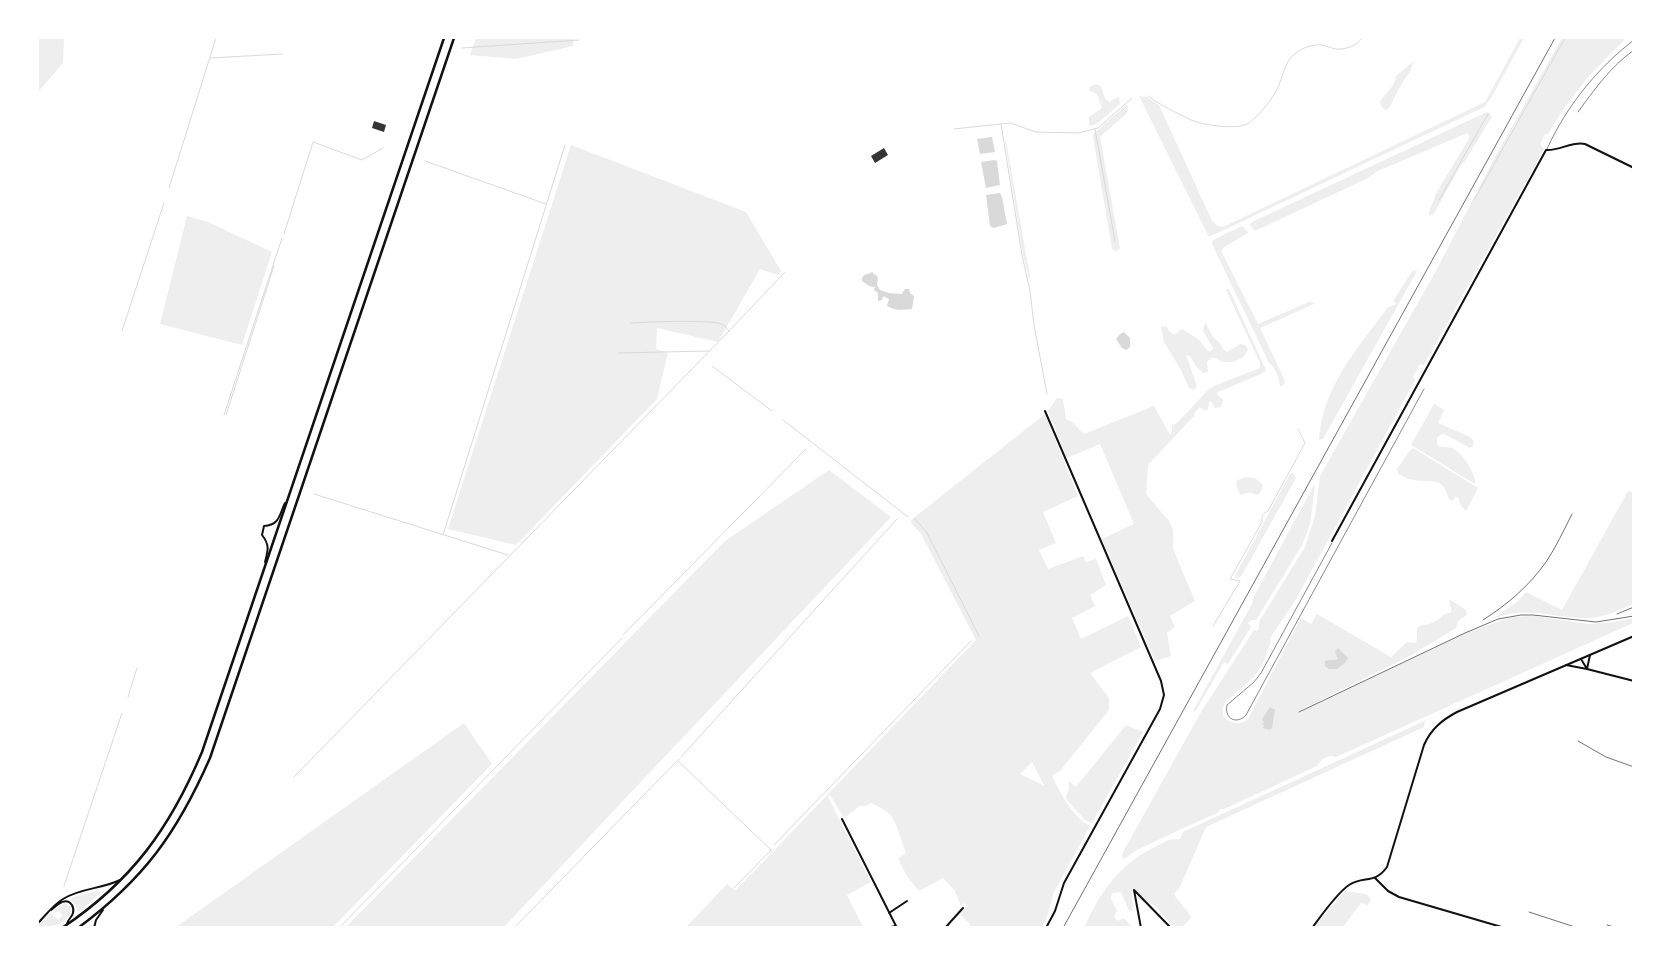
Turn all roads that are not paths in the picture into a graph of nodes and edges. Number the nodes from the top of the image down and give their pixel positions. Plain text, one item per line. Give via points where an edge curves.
1 (444, 38) edge
2 (454, 38) edge
3 (1634, 40) edge
4 (1634, 50) edge
5 (1578, 112) dead end
6 (1546, 150) junction
7 (1634, 168) edge
8 (1424, 389) dead end
9 (1045, 411) dead end
10 (288, 500) junction
11 (1332, 541) joint
12 (262, 574) junction
13 (1634, 636) edge
14 (1590, 655) junction
15 (1581, 659) junction
16 (1566, 664) junction
17 (1587, 669) junction
18 (1634, 682) edge
19 (842, 819) dead end
20 (122, 878) junction
21 (1375, 878) junction
22 (907, 901) dead end
23 (104, 907) junction
24 (963, 908) dead end
25 (49, 911) junction
26 (889, 913) junction
27 (38, 923) edge
28 (67, 924) junction
29 (896, 927) edge
30 (62, 928) edge
31 (78, 928) edge
32 (94, 928) edge
33 (885, 928) edge
34 (945, 928) edge
35 (1046, 928) edge
36 (1141, 928) edge
37 (1171, 928) edge
38 (1312, 928) edge
39 (1505, 928) edge

1 - 10 main road
2 - 23 main road via 210,758 177,824 159,851
3 - 6 lane via 1593,78 1568,111
4 - 5 lane via 1624,56
6 - 7 street via 1586,144
6 - 11 street
8 - 11 lane via 1246,715 1237,721 1230,719 1226,714 1227,705 1261,673
9 - 35 street via 1161,681 1164,696 1160,709 1064,883
10 - 12 main road
10 - 12 street via 276,522 264,526 262,535 269,549
12 - 20 main road via 189,785 151,847
13 - 14 street
14 - 15 street
14 - 17 street
15 - 16 street
15 - 17 street
16 - 17 street
16 - 21 street via 1456,712 1436,726 1422,751 1391,857 1384,872
17 - 18 street
19 - 26 street
20 - 25 street via 69,896
20 - 28 main road
21 - 38 street via 1351,884
21 - 39 street via 1399,897
22 - 26 street
23 - 31 main road
23 - 32 street
24 - 34 street
25 - 27 street
25 - 28 street via 62,902 70,903 73,913
26 - 29 street
28 - 30 main road
29 - 33 street
36 - 37 street via 1134,890

